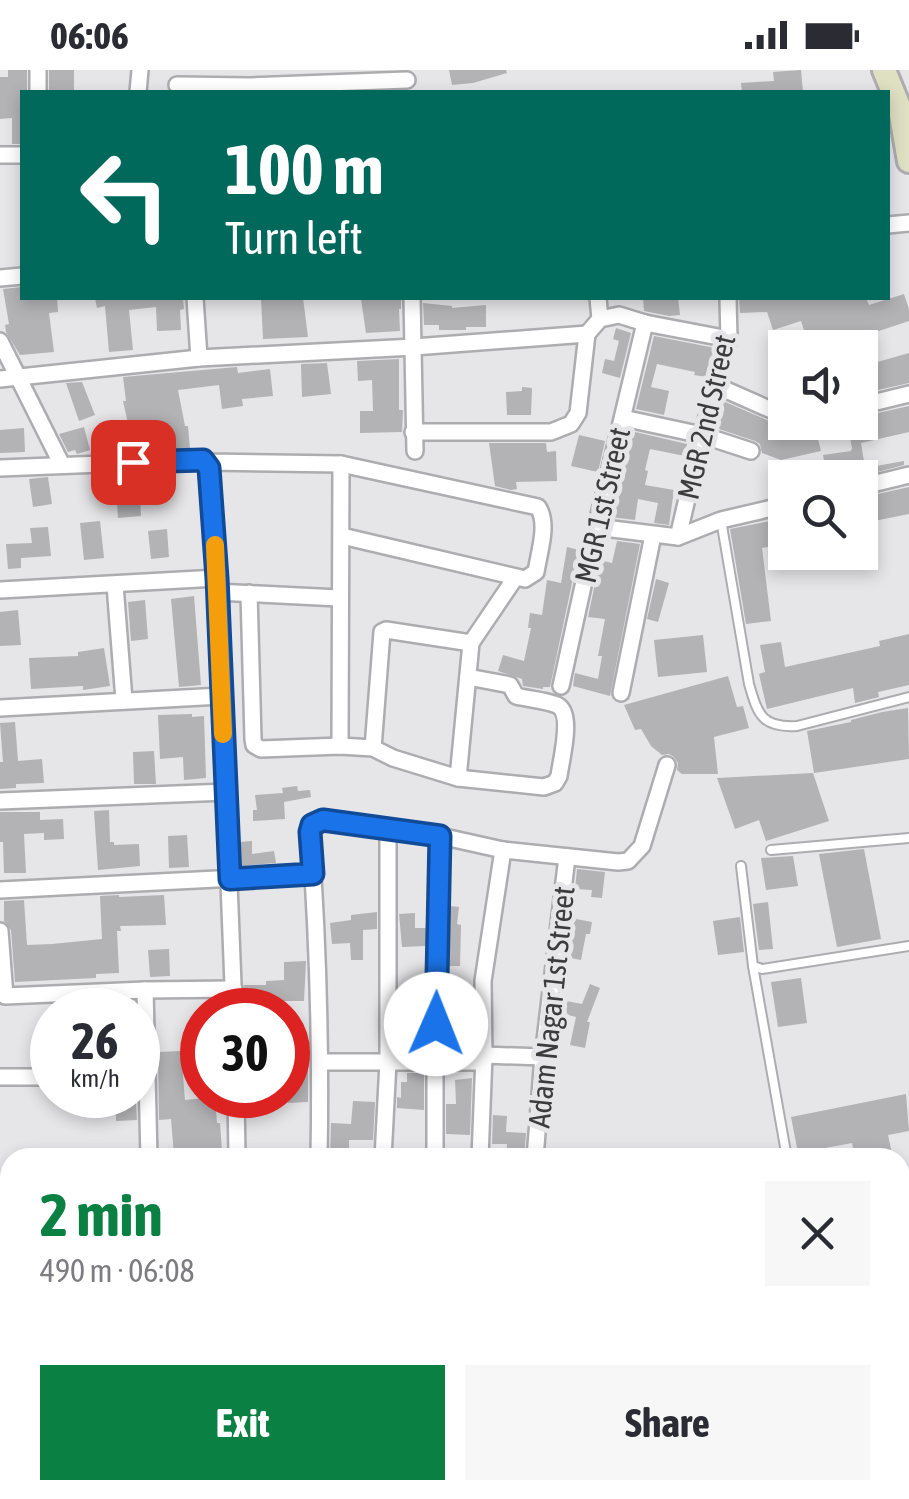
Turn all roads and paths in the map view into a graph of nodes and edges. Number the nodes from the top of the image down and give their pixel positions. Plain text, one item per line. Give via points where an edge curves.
1 (884, 70) edge
2 (250, 78) edge
3 (406, 81) edge
4 (177, 85) dead end
5 (900, 121) edge
6 (909, 161) edge
7 (195, 300) edge
8 (412, 300) edge
9 (598, 300) edge
10 (728, 300) edge
11 (600, 320) junction
12 (645, 323) junction
13 (587, 334) junction
14 (730, 339) junction
15 (0, 342) edge
16 (414, 347) junction
17 (198, 358) junction
18 (8, 378) edge
19 (717, 386) junction
20 (909, 394) edge
21 (878, 402) edge
22 (768, 410) edge
23 (623, 418) junction
24 (413, 432) junction
25 (702, 435) junction
26 (751, 450) dead end
27 (415, 451) dead end
28 (207, 462) junction
29 (341, 464) junction
30 (62, 465) junction
31 (0, 468) edge
32 (909, 474) edge
33 (878, 482) edge
34 (768, 509) edge
35 (721, 520) junction
36 (596, 527) junction
37 (653, 535) junction
38 (342, 536) junction
39 (678, 536) junction
40 (515, 578) junction
41 (115, 585) junction
42 (217, 585) junction
43 (0, 590) edge
44 (248, 593) junction
45 (340, 598) junction
46 (471, 643) junction
47 (468, 678) junction
48 (561, 686) dead end
49 (621, 693) dead end
50 (221, 696) junction
51 (909, 697) edge
52 (124, 700) junction
53 (0, 708) edge
54 (340, 746) junction
55 (373, 748) junction
56 (668, 765) dead end
57 (458, 778) junction
58 (226, 792) junction
59 (0, 801) edge
60 (388, 830) junction
61 (440, 836) junction
62 (909, 838) edge
63 (502, 850) junction
64 (771, 850) dead end
65 (566, 858) junction
66 (741, 866) dead end
67 (313, 874) junction
68 (230, 879) junction
69 (0, 890) edge
70 (0, 931) edge
71 (909, 946) edge
72 (754, 966) junction
73 (234, 988) edge
74 (30, 995) edge
75 (543, 1057) junction
76 (484, 1058) junction
77 (321, 1062) junction
78 (388, 1062) junction
79 (435, 1062) junction
80 (0, 1077) edge
81 (30, 1078) edge
82 (146, 1118) edge
83 (236, 1118) edge
84 (148, 1148) edge
85 (237, 1148) edge
86 (318, 1148) edge
87 (383, 1148) edge
88 (435, 1148) edge
89 (480, 1148) edge
90 (536, 1148) edge
91 (785, 1148) edge

1 - 5 street
2 - 3 street
2 - 4 street
5 - 6 street
7 - 17 street
8 - 16 street
9 - 11 street
10 - 14 street, MGR 2nd Street
11 - 12 street via 619,315
11 - 13 street
12 - 14 street
12 - 23 street, MGR 1st Street
13 - 16 street
13 - 24 street via 571,424 552,432
14 - 19 street, MGR 2nd Street
15 - 18 street
16 - 17 street
16 - 24 street
17 - 18 street
18 - 30 street
19 - 22 street
19 - 25 street, MGR 2nd Street
20 - 21 street
23 - 25 street
23 - 36 street, MGR 1st Street
24 - 27 street
25 - 26 street
25 - 39 street, MGR 2nd Street
28 - 29 street
28 - 30 street
28 - 42 street
29 - 38 street
29 - 40 street via 538,506 543,530 536,572
30 - 31 street
32 - 33 street
34 - 35 street
35 - 39 street
35 - 51 lane via 749,684 763,720 797,726
36 - 37 street
36 - 48 street, MGR 1st Street
37 - 39 street
37 - 49 street
38 - 40 street
38 - 45 street
40 - 46 street
41 - 42 street
41 - 43 street
41 - 52 street
42 - 44 street
42 - 50 street
44 - 45 street
44 - 54 street via 254,745
45 - 54 street
46 - 47 street
46 - 55 street via 382,632
47 - 57 street
47 - 57 street via 557,705 566,720 555,783
50 - 52 street
50 - 58 street
52 - 53 street
54 - 55 street
55 - 57 street
56 - 65 street via 634,856 618,862
58 - 59 street
58 - 68 street
60 - 61 street
60 - 67 street via 323,820 312,825
60 - 78 street
61 - 63 street
61 - 79 street
62 - 64 lane
63 - 65 street
63 - 76 street via 483,981
65 - 75 street, Adam Nagar 1st Street
66 - 72 lane
67 - 68 street
67 - 77 street
68 - 69 street
68 - 73 street
70 - 74 street via 5,996
71 - 72 lane
72 - 91 lane
75 - 76 street
75 - 90 street, Adam Nagar 1st Street
76 - 79 street
76 - 89 street
77 - 78 street
77 - 86 street
78 - 79 street
78 - 87 street
79 - 88 street
80 - 81 street
82 - 84 street
83 - 85 street

